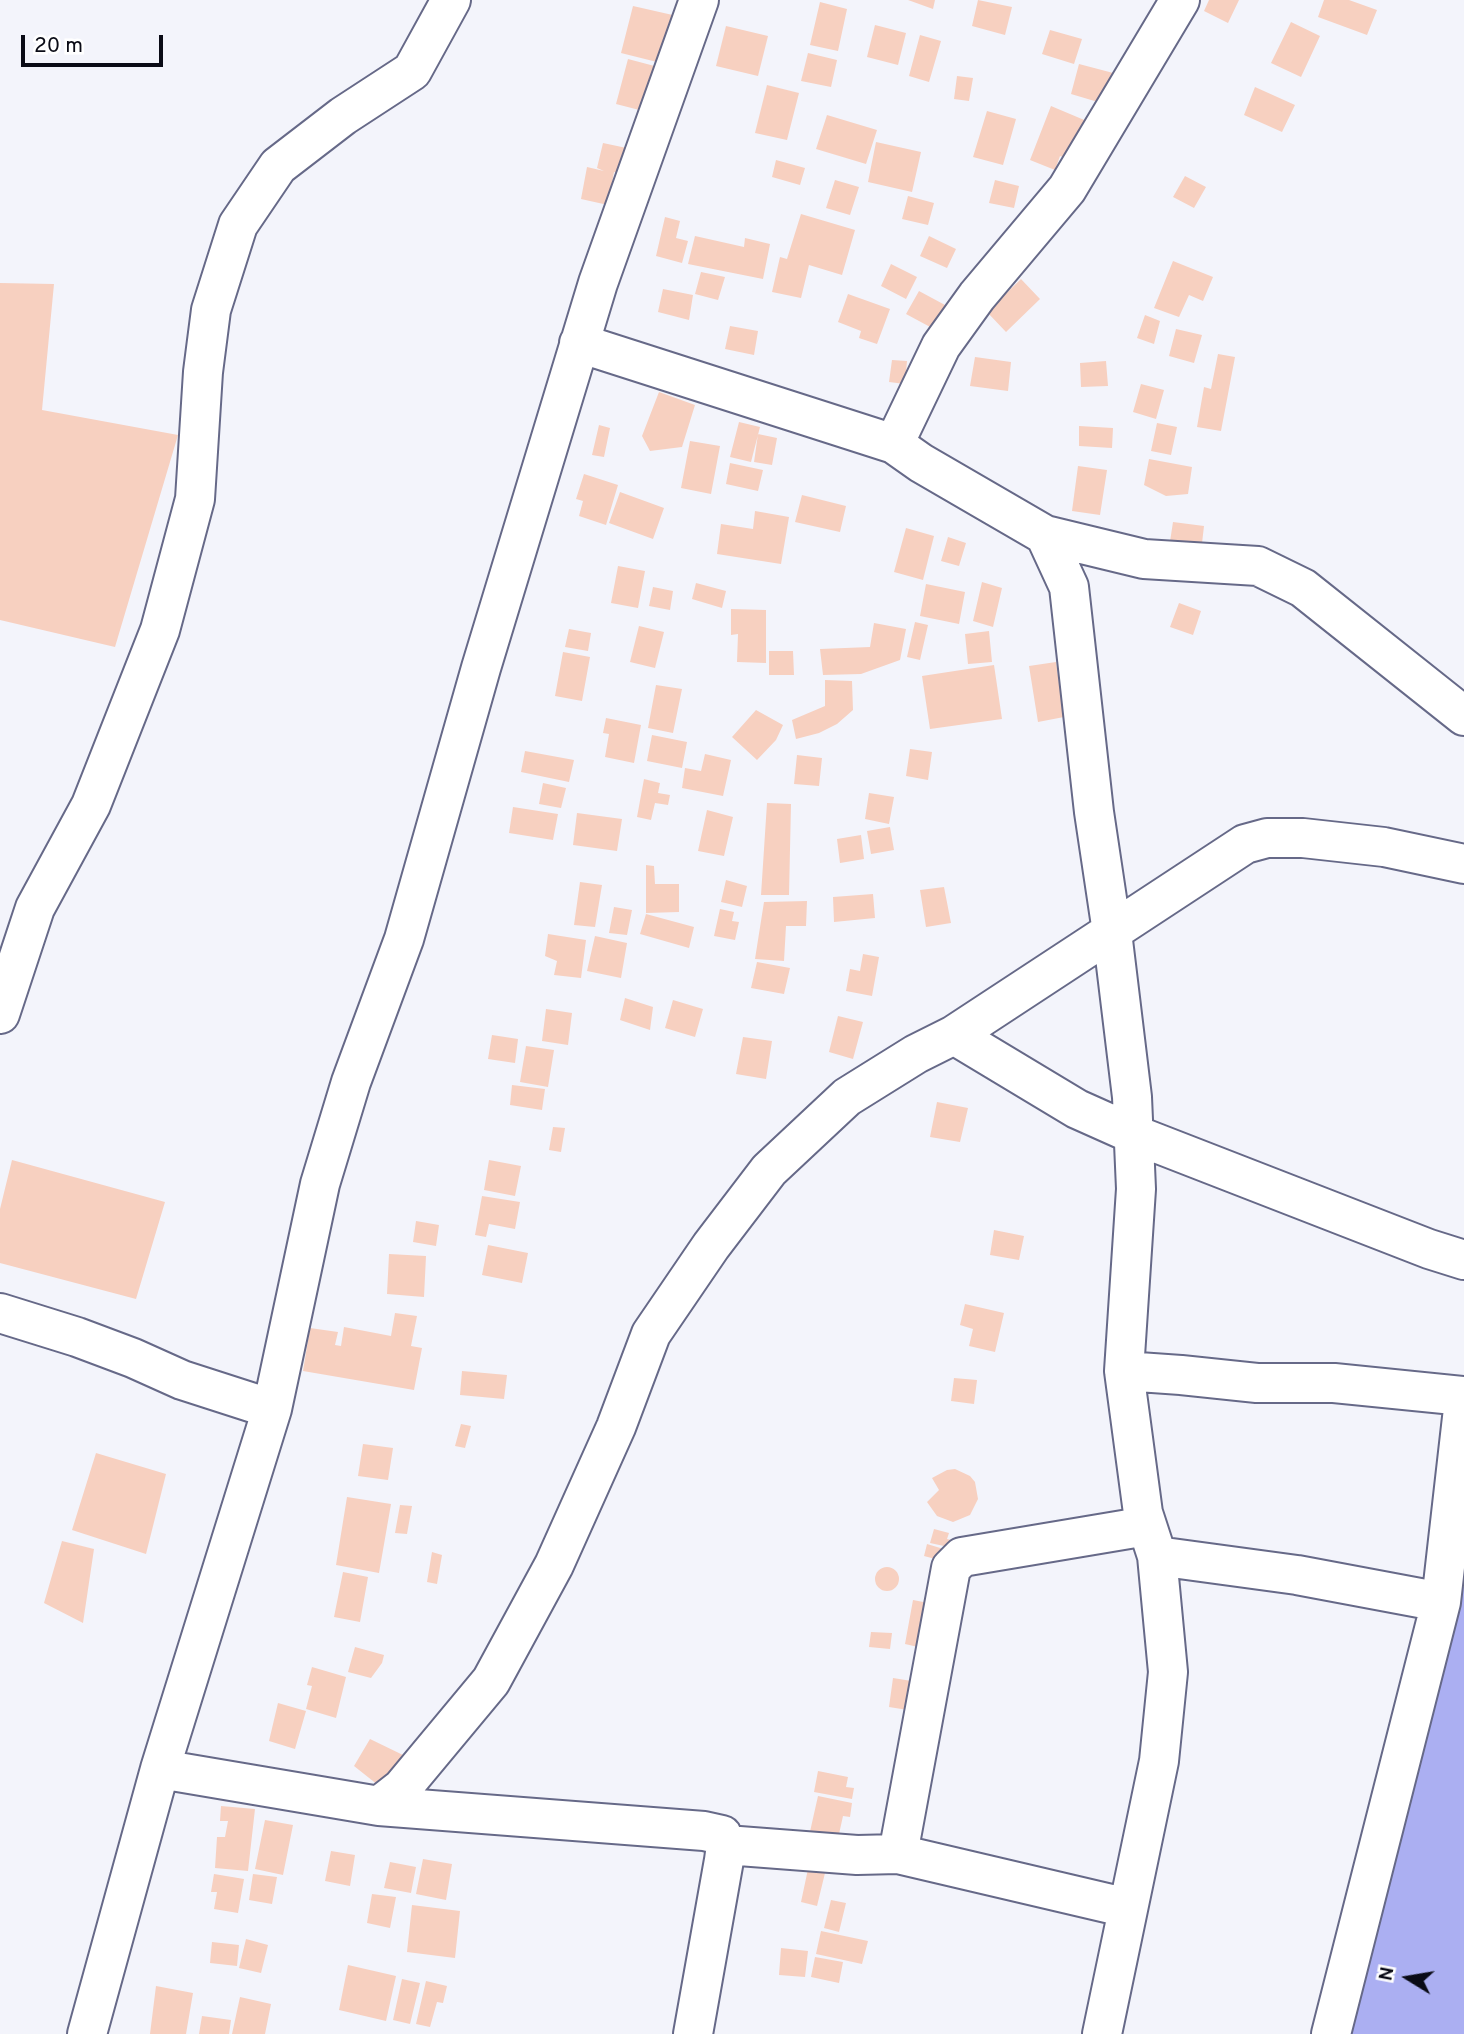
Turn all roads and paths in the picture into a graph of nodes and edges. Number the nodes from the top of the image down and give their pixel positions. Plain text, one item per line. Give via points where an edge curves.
1 (451, 0) edge
2 (699, 0) edge
3 (1181, 0) edge
4 (579, 344) junction
5 (894, 444) junction
6 (1045, 535) junction
7 (1464, 716) edge
8 (1464, 864) edge
9 (1112, 932) junction
10 (0, 1014) edge
11 (954, 1035) junction
12 (1133, 1135) junction
13 (1464, 1260) edge
14 (0, 1313) edge
15 (1124, 1371) junction
16 (1464, 1398) edge
17 (272, 1409) junction
18 (1152, 1541) junction
19 (1441, 1602) junction
20 (160, 1769) junction
21 (379, 1806) junction
22 (726, 1845) junction
23 (898, 1854) junction
24 (1128, 1908) junction
25 (87, 2034) edge
26 (693, 2034) edge
27 (1102, 2034) edge
28 (1331, 2034) edge

1 - 10 street via 412,71 278,166 237,225 211,310 202,372 195,499 160,631 91,805 35,908
2 - 4 street
3 - 5 street via 1067,189 941,346
4 - 5 street
4 - 17 street via 404,939 351,1082 320,1184
5 - 6 street
6 - 7 street via 1144,559 1258,566 1303,588
6 - 9 street via 1069,587
8 - 9 street via 1384,847 1267,838 1245,844
9 - 11 street
9 - 12 street
11 - 12 street via 1077,1109
11 - 21 street via 847,1097 769,1170 711,1246 650,1334 617,1427 554,1565 491,1681 402,1788
12 - 13 street
12 - 15 street via 1136,1189
14 - 17 street
15 - 16 street via 1256,1383 1334,1383
15 - 18 street via 1143,1513
16 - 19 street
17 - 20 street
18 - 19 street
18 - 23 street via 962,1558 951,1568
18 - 24 street via 1168,1672 1159,1761
19 - 28 street
20 - 21 street
20 - 25 street
21 - 22 street via 704,1831 722,1835
22 - 23 street
22 - 26 street
23 - 24 street
24 - 27 street

